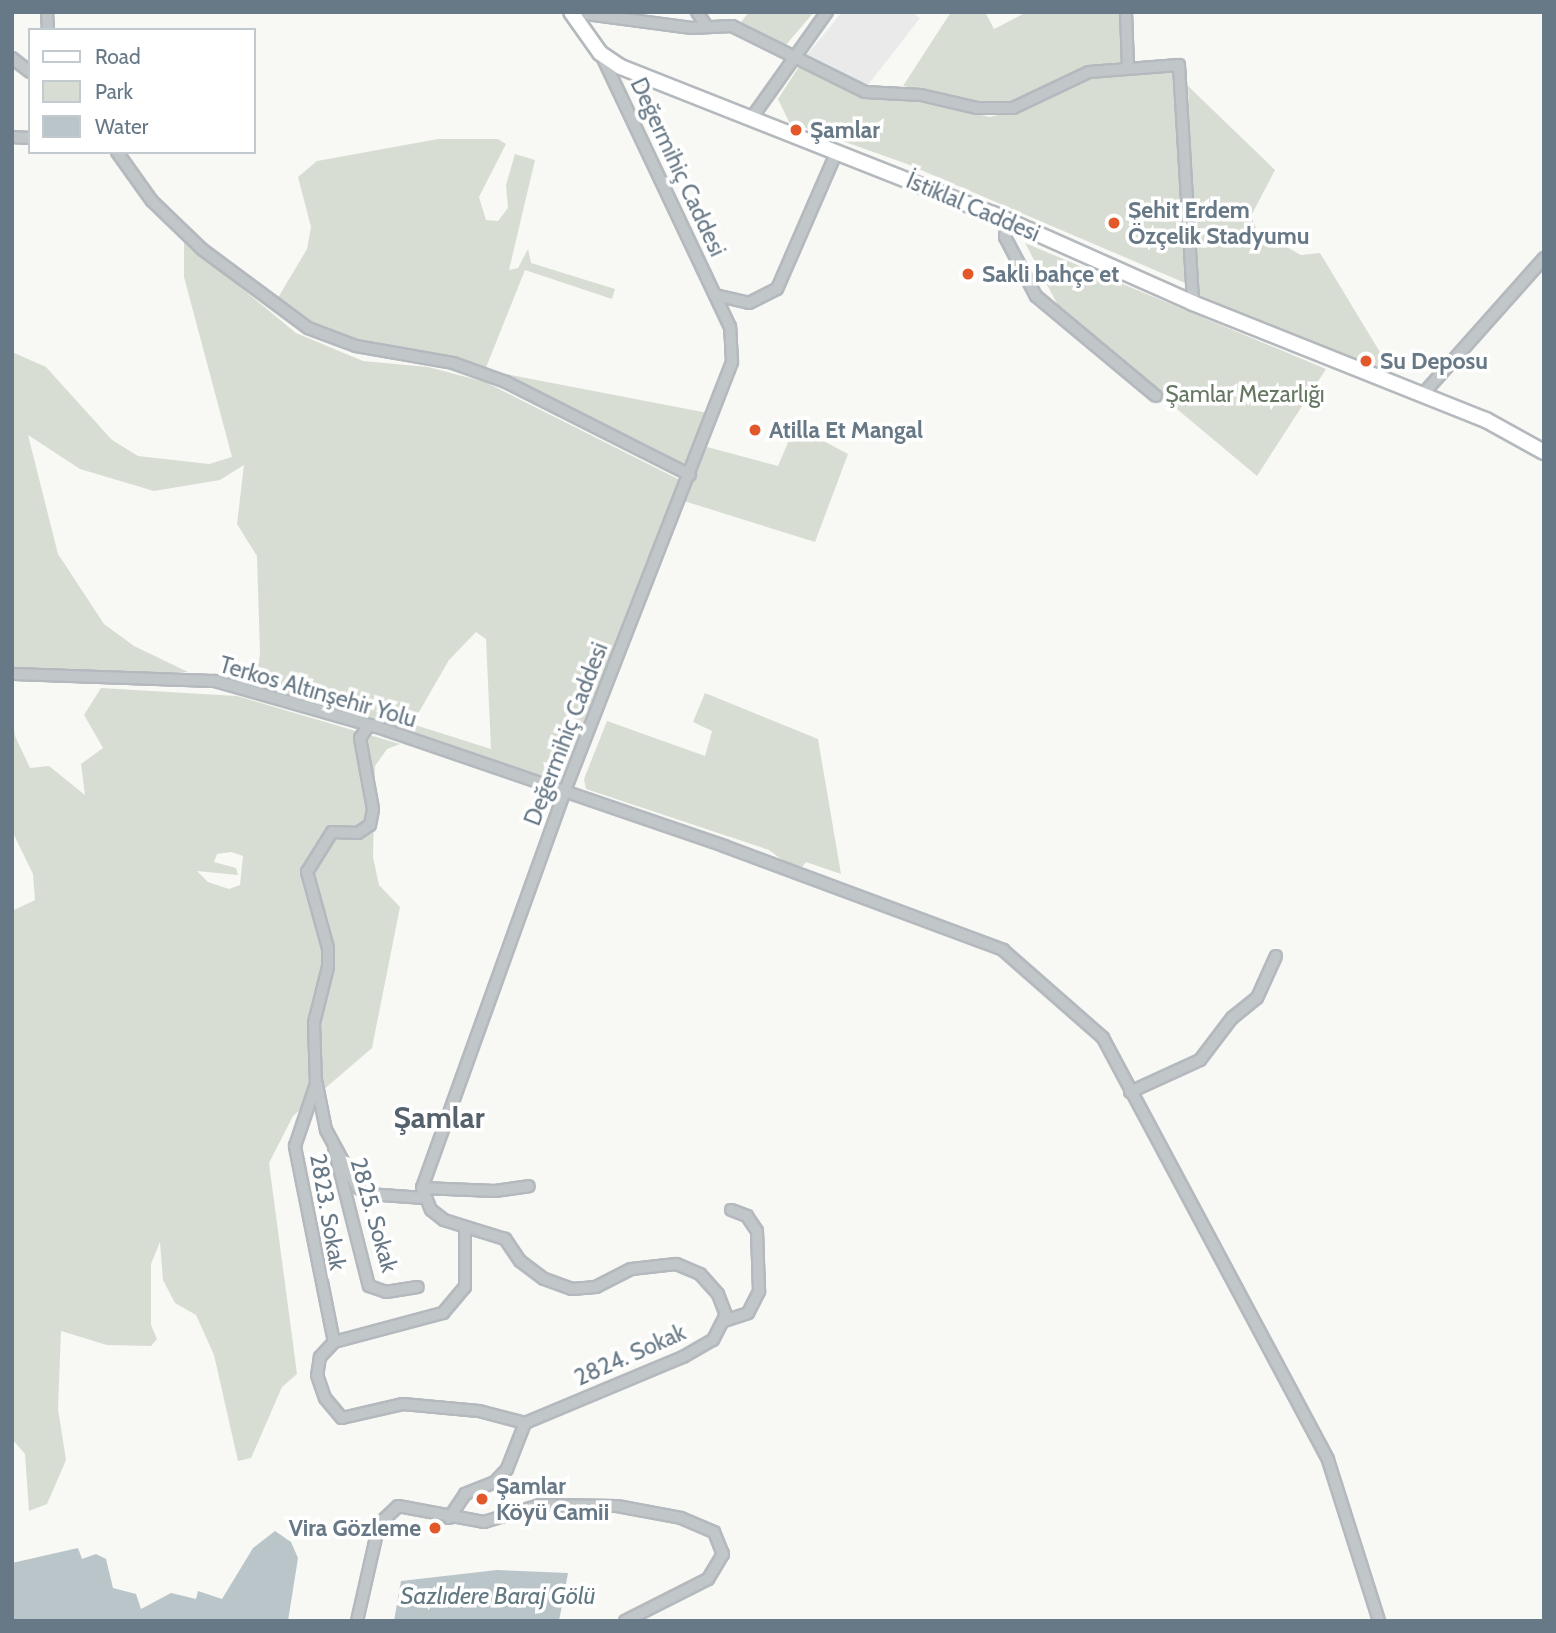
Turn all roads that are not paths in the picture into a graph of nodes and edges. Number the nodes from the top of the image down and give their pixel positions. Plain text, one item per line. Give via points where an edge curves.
1 (571, 12) edge
2 (697, 12) edge
3 (827, 12) edge
4 (1126, 12) edge
5 (707, 27) junction
6 (600, 53) junction
7 (797, 57) junction
8 (12, 58) edge
9 (1128, 66) junction
10 (28, 70) edge
11 (753, 116) junction
12 (837, 151) junction
13 (118, 154) edge
14 (1007, 220) junction
15 (1544, 258) edge
16 (715, 295) junction
17 (1193, 303) junction
18 (1423, 394) junction
19 (1156, 396) dead end
20 (1544, 453) edge
21 (690, 475) junction
22 (12, 674) edge
23 (369, 725) junction
24 (564, 793) junction
25 (1276, 956) dead end
26 (316, 1079) junction
27 (1130, 1092) junction
28 (334, 1148) junction
29 (529, 1186) dead end
30 (423, 1193) junction
31 (731, 1210) dead end
32 (466, 1230) junction
33 (418, 1287) dead end
34 (724, 1321) junction
35 (334, 1342) junction
36 (525, 1423) junction
37 (449, 1518) junction
38 (358, 1621) edge
39 (625, 1621) edge
40 (1379, 1621) edge

1 - 5 street
1 - 6 main road, İstiklal Caddesi
2 - 5 street
3 - 7 street
4 - 9 street
5 - 7 street via 743,29
6 - 11 main road, İstiklal Caddesi via 621,67
6 - 16 street, Değermihiç Caddesi
7 - 9 street via 865,92 921,94 995,109 1034,101 1089,72
7 - 11 street
8 - 10 street
9 - 17 street via 1179,65
11 - 12 main road, İstiklal Caddesi
12 - 14 main road, İstiklal Caddesi
12 - 16 street via 777,289 749,303
13 - 21 street via 152,201 203,250 308,328 356,346 453,363 506,382
14 - 17 main road, İstiklal Caddesi
14 - 19 street via 1005,237 1036,296
15 - 18 street
16 - 21 street, Değermihiç Caddesi via 730,327 732,362
17 - 18 main road, İstiklal Caddesi
18 - 20 main road, İstiklal Caddesi via 1486,420
21 - 24 street, Değermihiç Caddesi
22 - 23 street, Terkos Altınşehir Yolu via 215,681
23 - 24 street, Terkos Altınşehir Yolu
23 - 26 street, 2823. Sokak via 360,738 373,809 370,825 358,833 332,832 307,872 328,948 314,1023
24 - 27 street, Terkos Altınşehir Yolu via 1003,950 1103,1038
24 - 30 street, Değermihiç Caddesi
25 - 27 street via 1257,998 1232,1018 1200,1060
26 - 28 street
26 - 35 street, 2823. Sokak via 298,1129 296,1156
27 - 40 street, Terkos Altınşehir Yolu via 1328,1460
28 - 30 street via 357,1187 368,1194
28 - 33 street, 2825. Sokak via 369,1286 386,1292
29 - 30 street
30 - 32 street via 444,1220
31 - 34 street, 2824. Sokak via 747,1216 757,1231 759,1291 748,1313
32 - 34 street via 496,1234 544,1279 572,1289 596,1287 631,1269 676,1264 700,1274 718,1294
32 - 35 street via 466,1287 443,1313
34 - 36 street, 2824. Sokak via 713,1340 665,1366 605,1385 563,1410
35 - 36 street via 320,1357 317,1375 325,1398 342,1418 403,1404 479,1410
36 - 37 street via 507,1469 495,1482 465,1494
37 - 38 street via 407,1505 382,1518
37 - 39 street via 484,1522 540,1504 617,1506 681,1518 714,1532 723,1555 708,1579

